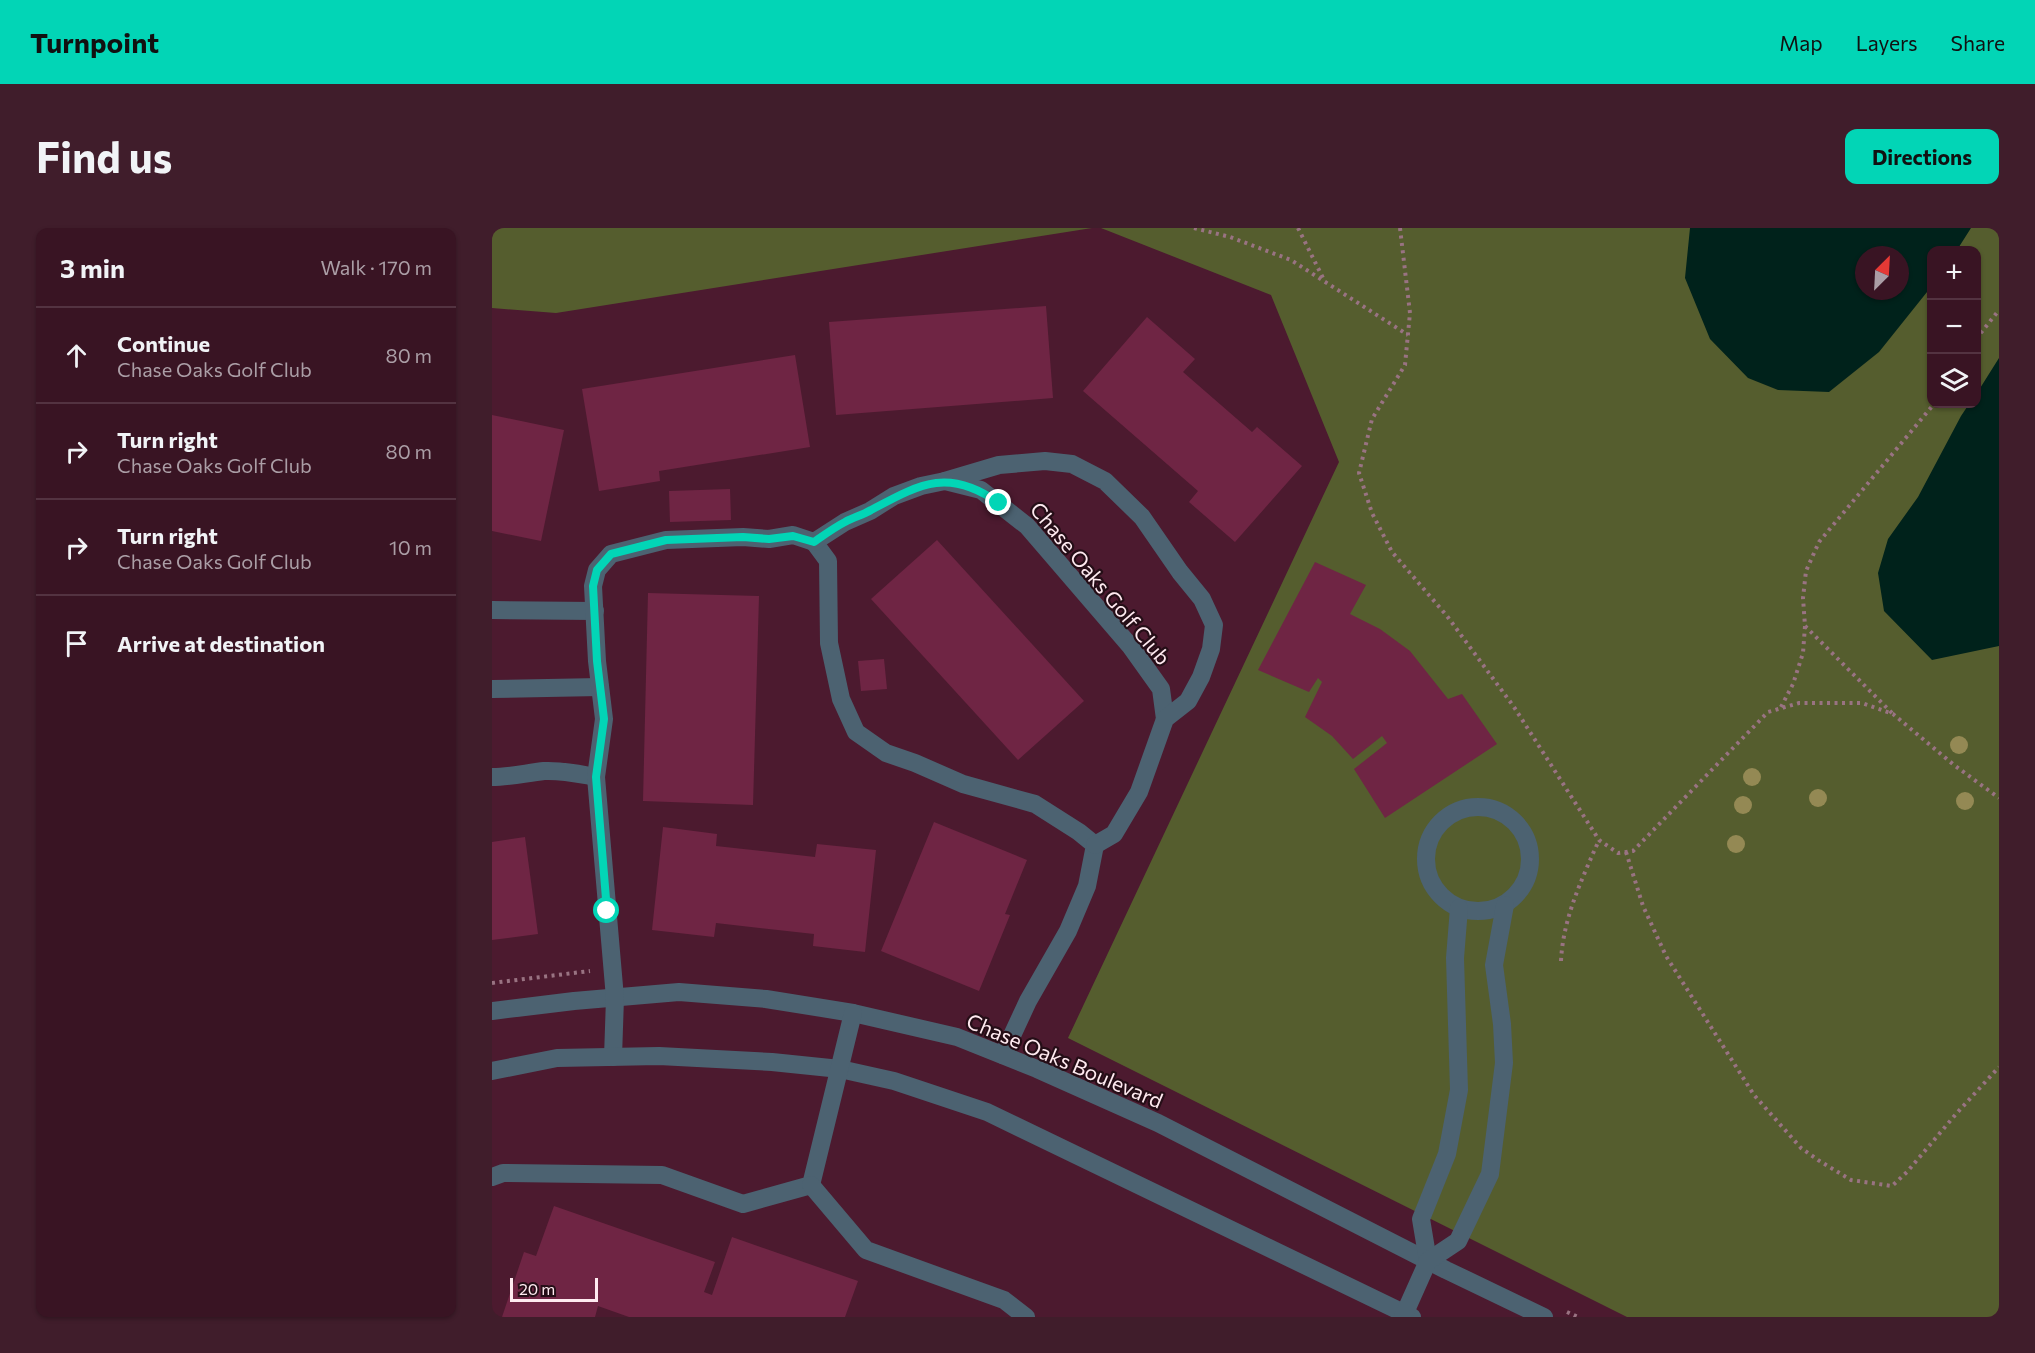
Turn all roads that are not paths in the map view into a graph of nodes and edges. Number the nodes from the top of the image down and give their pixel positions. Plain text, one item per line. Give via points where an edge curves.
1 (945, 481) junction
2 (814, 542) junction
3 (492, 610) edge
4 (595, 611) junction
5 (600, 687) junction
6 (492, 689) edge
7 (1165, 719) junction
8 (492, 777) edge
9 (596, 777) junction
10 (1095, 845) junction
11 (1505, 905) junction
12 (1459, 908) junction
13 (615, 998) junction
14 (492, 1011) edge
15 (853, 1013) junction
16 (1003, 1055) junction
17 (613, 1057) junction
18 (840, 1069) junction
19 (492, 1071) edge
20 (492, 1177) edge
21 (811, 1185) junction
22 (1428, 1261) junction
23 (1407, 1316) edge
24 (1026, 1317) edge
25 (1544, 1317) edge

1 - 2 street, Chase Oaks Golf Club via 894,496
1 - 7 street, Chase Oaks Golf Club via 981,490 1027,526 1131,647 1161,689
1 - 7 street, Chase Oaks Golf Club via 999,465 1045,461 1072,464 1105,481 1142,517 1202,599 1214,625 1211,650 1201,677 1188,701
2 - 4 street via 793,536 666,540 611,554 597,570 593,586
2 - 10 street via 828,561 829,643 842,699 856,732 886,753 963,784 1035,804
3 - 4 street
4 - 5 street
5 - 6 street
5 - 9 street via 604,719
7 - 10 street, Chase Oaks Golf Club via 1139,792 1114,834
8 - 9 street via 543,771
9 - 13 street
10 - 16 street via 1088,886
11 - 12 street via 1482,912
11 - 12 street via 1522,889 1531,867 1529,844 1518,823 1498,810 1464,808 1436,828 1427,845 1426,864 1431,882 1442,898
11 - 22 street via 1494,965 1504,1063 1490,1174 1458,1241
12 - 22 street via 1455,958 1459,1090 1446,1154 1421,1219
13 - 14 street, Chase Oaks Boulevard
13 - 15 street, Chase Oaks Boulevard via 679,992 766,999
13 - 17 street
15 - 16 street, Chase Oaks Boulevard via 957,1037
15 - 18 street
16 - 22 street, Chase Oaks Boulevard via 1158,1123
17 - 18 street via 659,1056
17 - 19 street via 557,1058
18 - 21 street
18 - 23 street via 894,1081 987,1112
20 - 21 street via 503,1173 662,1175 743,1204
21 - 24 street via 866,1250 1004,1300
22 - 23 street
22 - 25 street, Chase Oaks Boulevard

